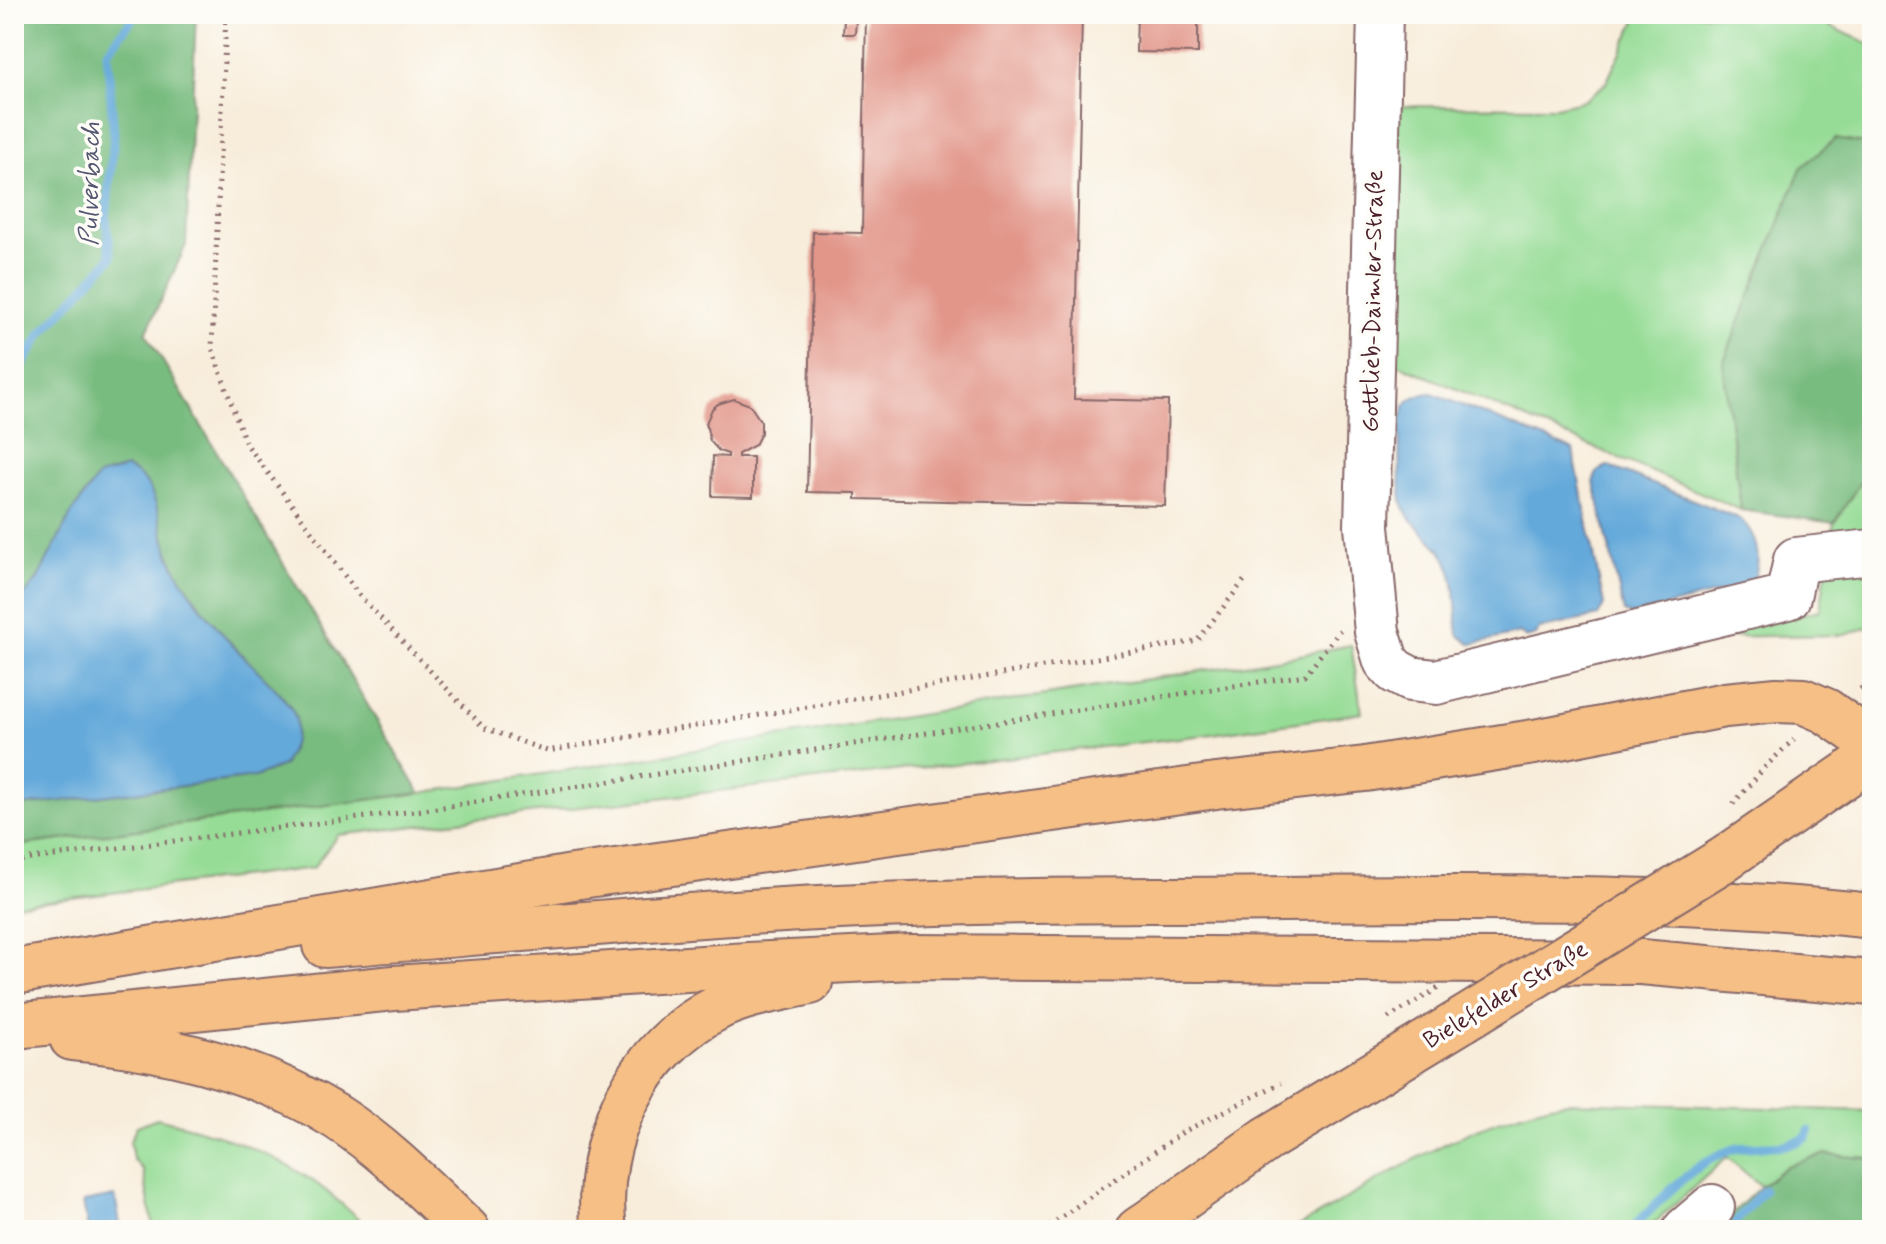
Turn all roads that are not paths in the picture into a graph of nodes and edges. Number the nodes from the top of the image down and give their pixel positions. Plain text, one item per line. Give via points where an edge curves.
1 (1380, 14) edge
2 (1872, 552) edge
3 (1872, 743) edge
4 (1872, 757) edge
5 (1872, 916) edge
6 (912, 957) junction
7 (24, 971) edge
8 (1872, 983) edge
9 (14, 1026) edge
10 (14, 1038) edge
11 (467, 1230) edge
12 (604, 1230) edge
13 (1138, 1230) edge

1 - 2 street, Gottlieb-Daimler-Straße via 1367,526 1377,632 1395,671 1436,682 1788,597 1796,560
3 - 7 main road via 1803,701 1725,705 1365,769 573,877
4 - 13 main road, Bielefelder Straße, bridge via 1723,860 1267,1139
5 - 7 main road via 1636,901 1465,898 864,905
6 - 8 main road via 1641,962
6 - 9 main road via 394,988
6 - 12 main road via 751,995 695,1021 671,1040 628,1094 614,1130 604,1169
10 - 11 main road via 119,1042 188,1056 256,1079 338,1118

